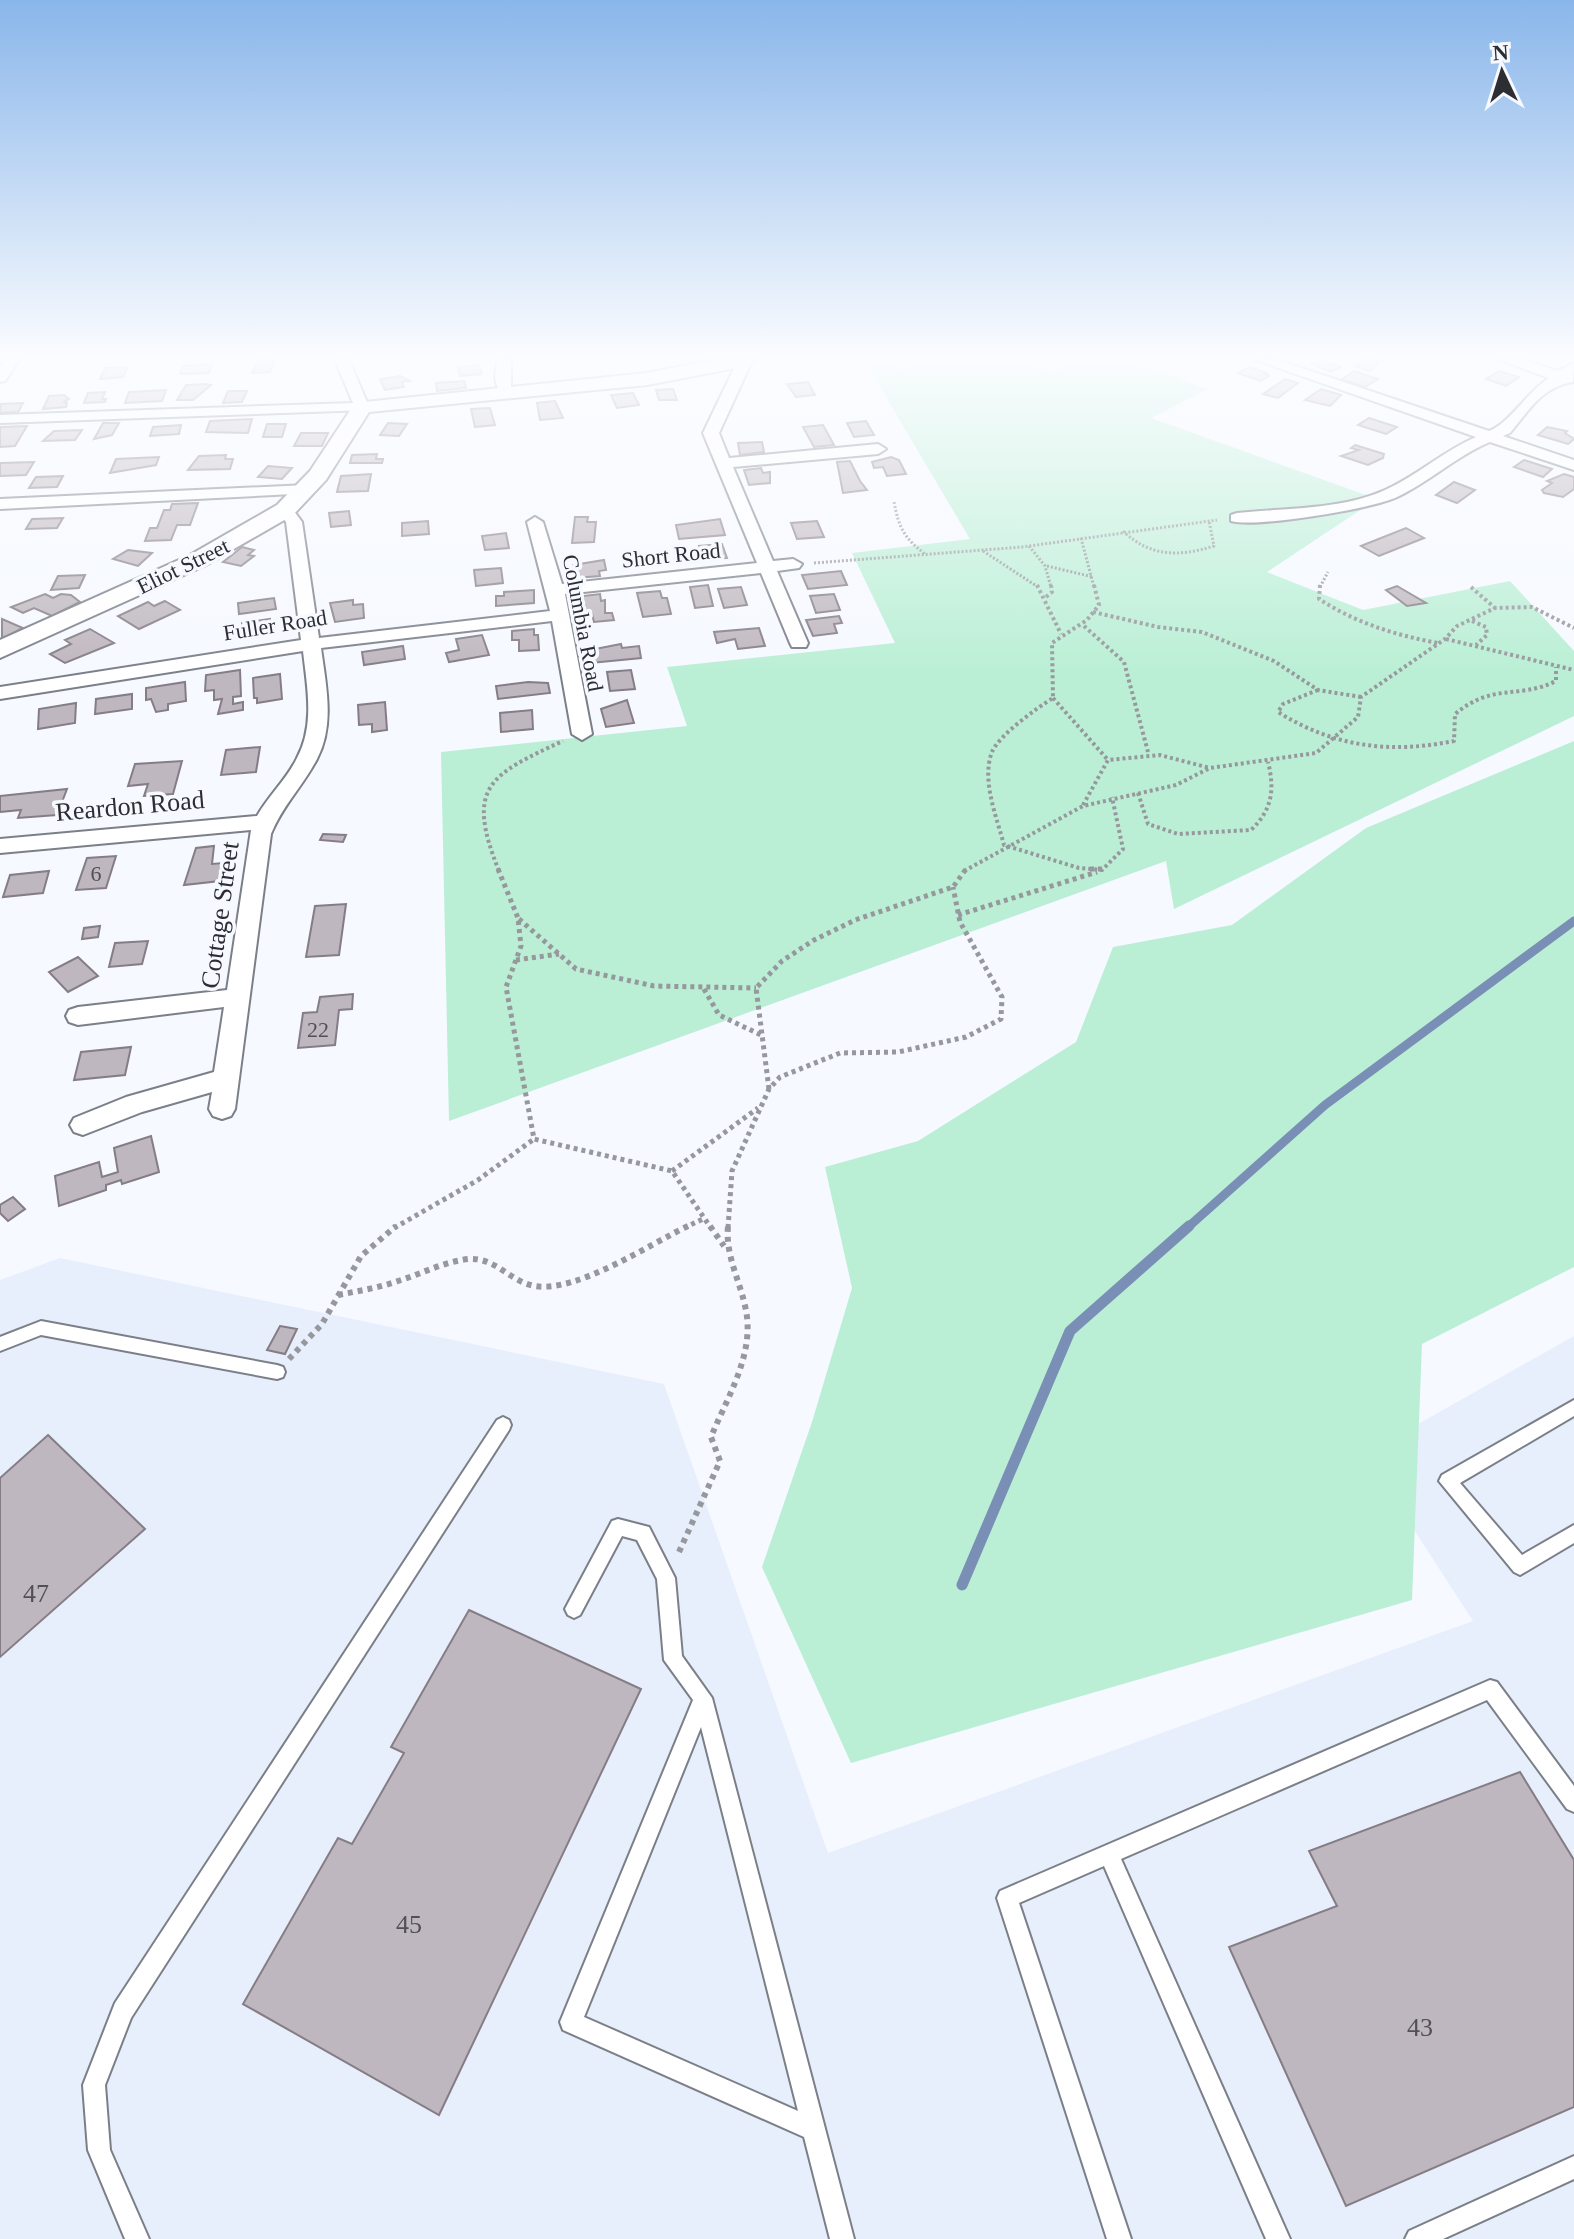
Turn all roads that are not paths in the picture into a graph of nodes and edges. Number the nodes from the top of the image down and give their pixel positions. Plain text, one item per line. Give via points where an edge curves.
1 (324, 464) edge
2 (724, 464) edge
3 (1434, 464) edge
4 (307, 490) junction
5 (0, 504) edge
6 (285, 510) junction
7 (1237, 518) road end
8 (535, 522) dead end
9 (793, 564) road end
10 (766, 566) junction
11 (555, 590) junction
12 (559, 615) junction
13 (799, 643) dead end
14 (309, 644) junction
15 (0, 650) edge
16 (0, 693) edge
17 (582, 734) road end
18 (264, 822) junction
19 (0, 846) edge
20 (237, 997) junction
21 (78, 1016) dead end
22 (227, 1078) junction
23 (222, 1109) dead end
24 (83, 1125) dead end
25 (0, 1344) edge
26 (277, 1372) road end
27 (1574, 1407) edge
28 (503, 1425) dead end
29 (1574, 1533) edge
30 (574, 1609) dead end
31 (703, 1698) junction
32 (1574, 1802) edge
33 (1109, 1854) junction
34 (812, 2129) junction
35 (1574, 2167) edge
36 (137, 2239) edge
37 (842, 2239) edge
38 (1119, 2239) edge
39 (1278, 2239) edge
40 (1417, 2239) edge

1 - 4 street, Eliot Street
2 - 10 street
3 - 7 street via 1377,499
4 - 5 street
4 - 6 street, Eliot Street
6 - 14 street, Cottage Street via 294,522
6 - 15 street, Eliot Street via 198,560
8 - 11 street, Columbia Road
9 - 10 street, Short Road
10 - 11 street, Short Road
10 - 13 street
11 - 12 street, Columbia Road
12 - 14 street, Fuller Road
12 - 17 street, Columbia Road
14 - 16 street, Fuller Road
14 - 18 street, Cottage Street via 318,695 317,735 308,762
18 - 19 street, Reardon Road
18 - 20 street, Cottage Street
20 - 21 street
20 - 22 street, Cottage Street
22 - 23 street, Cottage Street
22 - 24 street
25 - 26 lane via 41,1328
27 - 29 lane via 1448,1481 1520,1566
28 - 36 lane via 123,2011 94,2085 99,2150
30 - 31 lane via 618,1527 643,1533 666,1578 673,1660
31 - 34 lane
31 - 34 lane via 571,2022
32 - 33 lane via 1490,1689
33 - 38 lane via 1007,1898
33 - 39 lane
34 - 37 lane
35 - 40 lane

